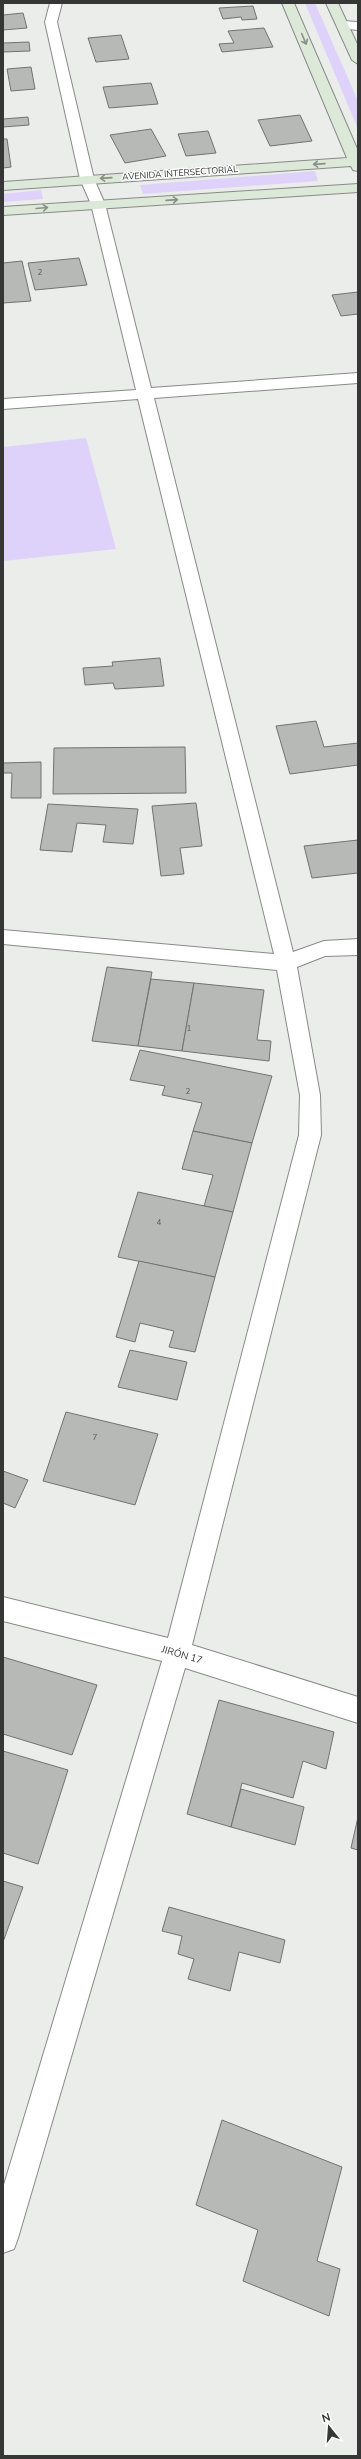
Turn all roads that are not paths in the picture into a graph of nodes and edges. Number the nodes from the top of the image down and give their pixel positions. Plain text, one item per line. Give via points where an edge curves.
1 (56, 3) edge
2 (288, 3) edge
3 (332, 3) edge
4 (343, 25) junction
5 (358, 26) edge
6 (358, 60) edge
7 (357, 163) edge
8 (87, 179) junction
9 (3, 186) edge
10 (358, 188) edge
11 (98, 204) junction
12 (3, 211) edge
13 (358, 378) edge
14 (145, 394) junction
15 (3, 404) edge
16 (3, 936) edge
17 (358, 946) edge
18 (286, 963) junction
19 (3, 1609) edge
20 (177, 1653) junction
21 (358, 1710) edge
22 (3, 2238) edge

1 - 8 street via 51,22
2 -> 7 street
3 - 4 street
4 - 5 street
4 - 6 street
7 -> 8 street, AVENIDA INTERSECTORIAL
8 - 9 street, AVENIDA INTERSECTORIAL
8 - 11 street
11 -> 10 street
12 -> 11 street
11 - 14 street
13 - 14 street
14 - 15 street
14 - 18 street
16 - 18 street
17 - 18 street via 324,949
18 - 20 street via 310,1095 310,1135
19 - 20 street, JIRÓN 17
20 - 21 street, JIRÓN 17
20 - 22 street

